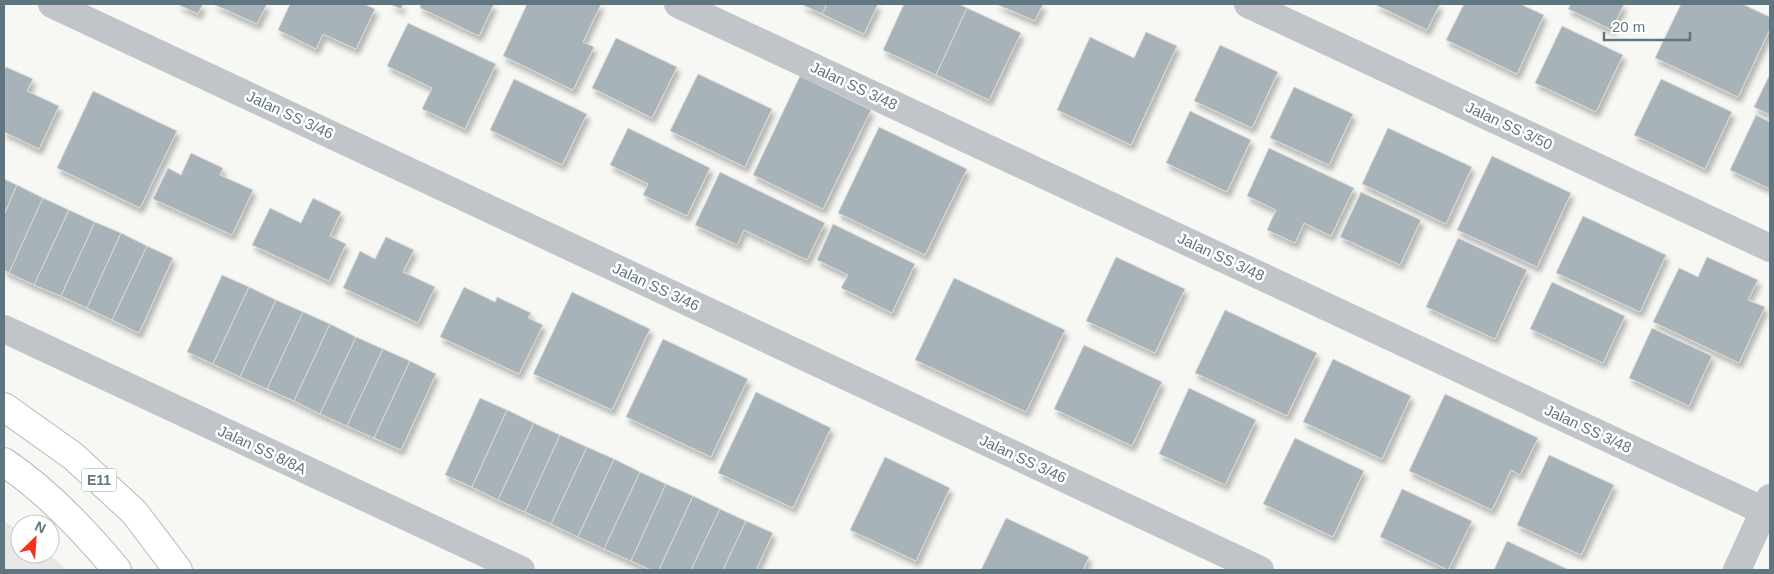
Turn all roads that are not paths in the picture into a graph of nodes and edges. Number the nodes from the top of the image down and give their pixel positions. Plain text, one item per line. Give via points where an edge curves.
1 (52, 4) edge
2 (678, 4) edge
3 (1248, 4) edge
4 (1770, 248) edge
5 (4, 330) edge
6 (4, 407) edge
7 (4, 462) edge
8 (1767, 504) edge
9 (117, 570) edge
10 (178, 570) edge
11 (521, 570) edge
12 (1260, 570) edge
13 (1737, 570) edge

1 - 12 street, Jalan SS 3/46
2 - 8 street, Jalan SS 3/48
3 - 4 street, Jalan SS 3/50
5 - 11 street, Jalan SS 8/8A
6 - 10 highway, E11 via 73,456 134,512
7 - 9 highway via 74,521
8 - 13 street

